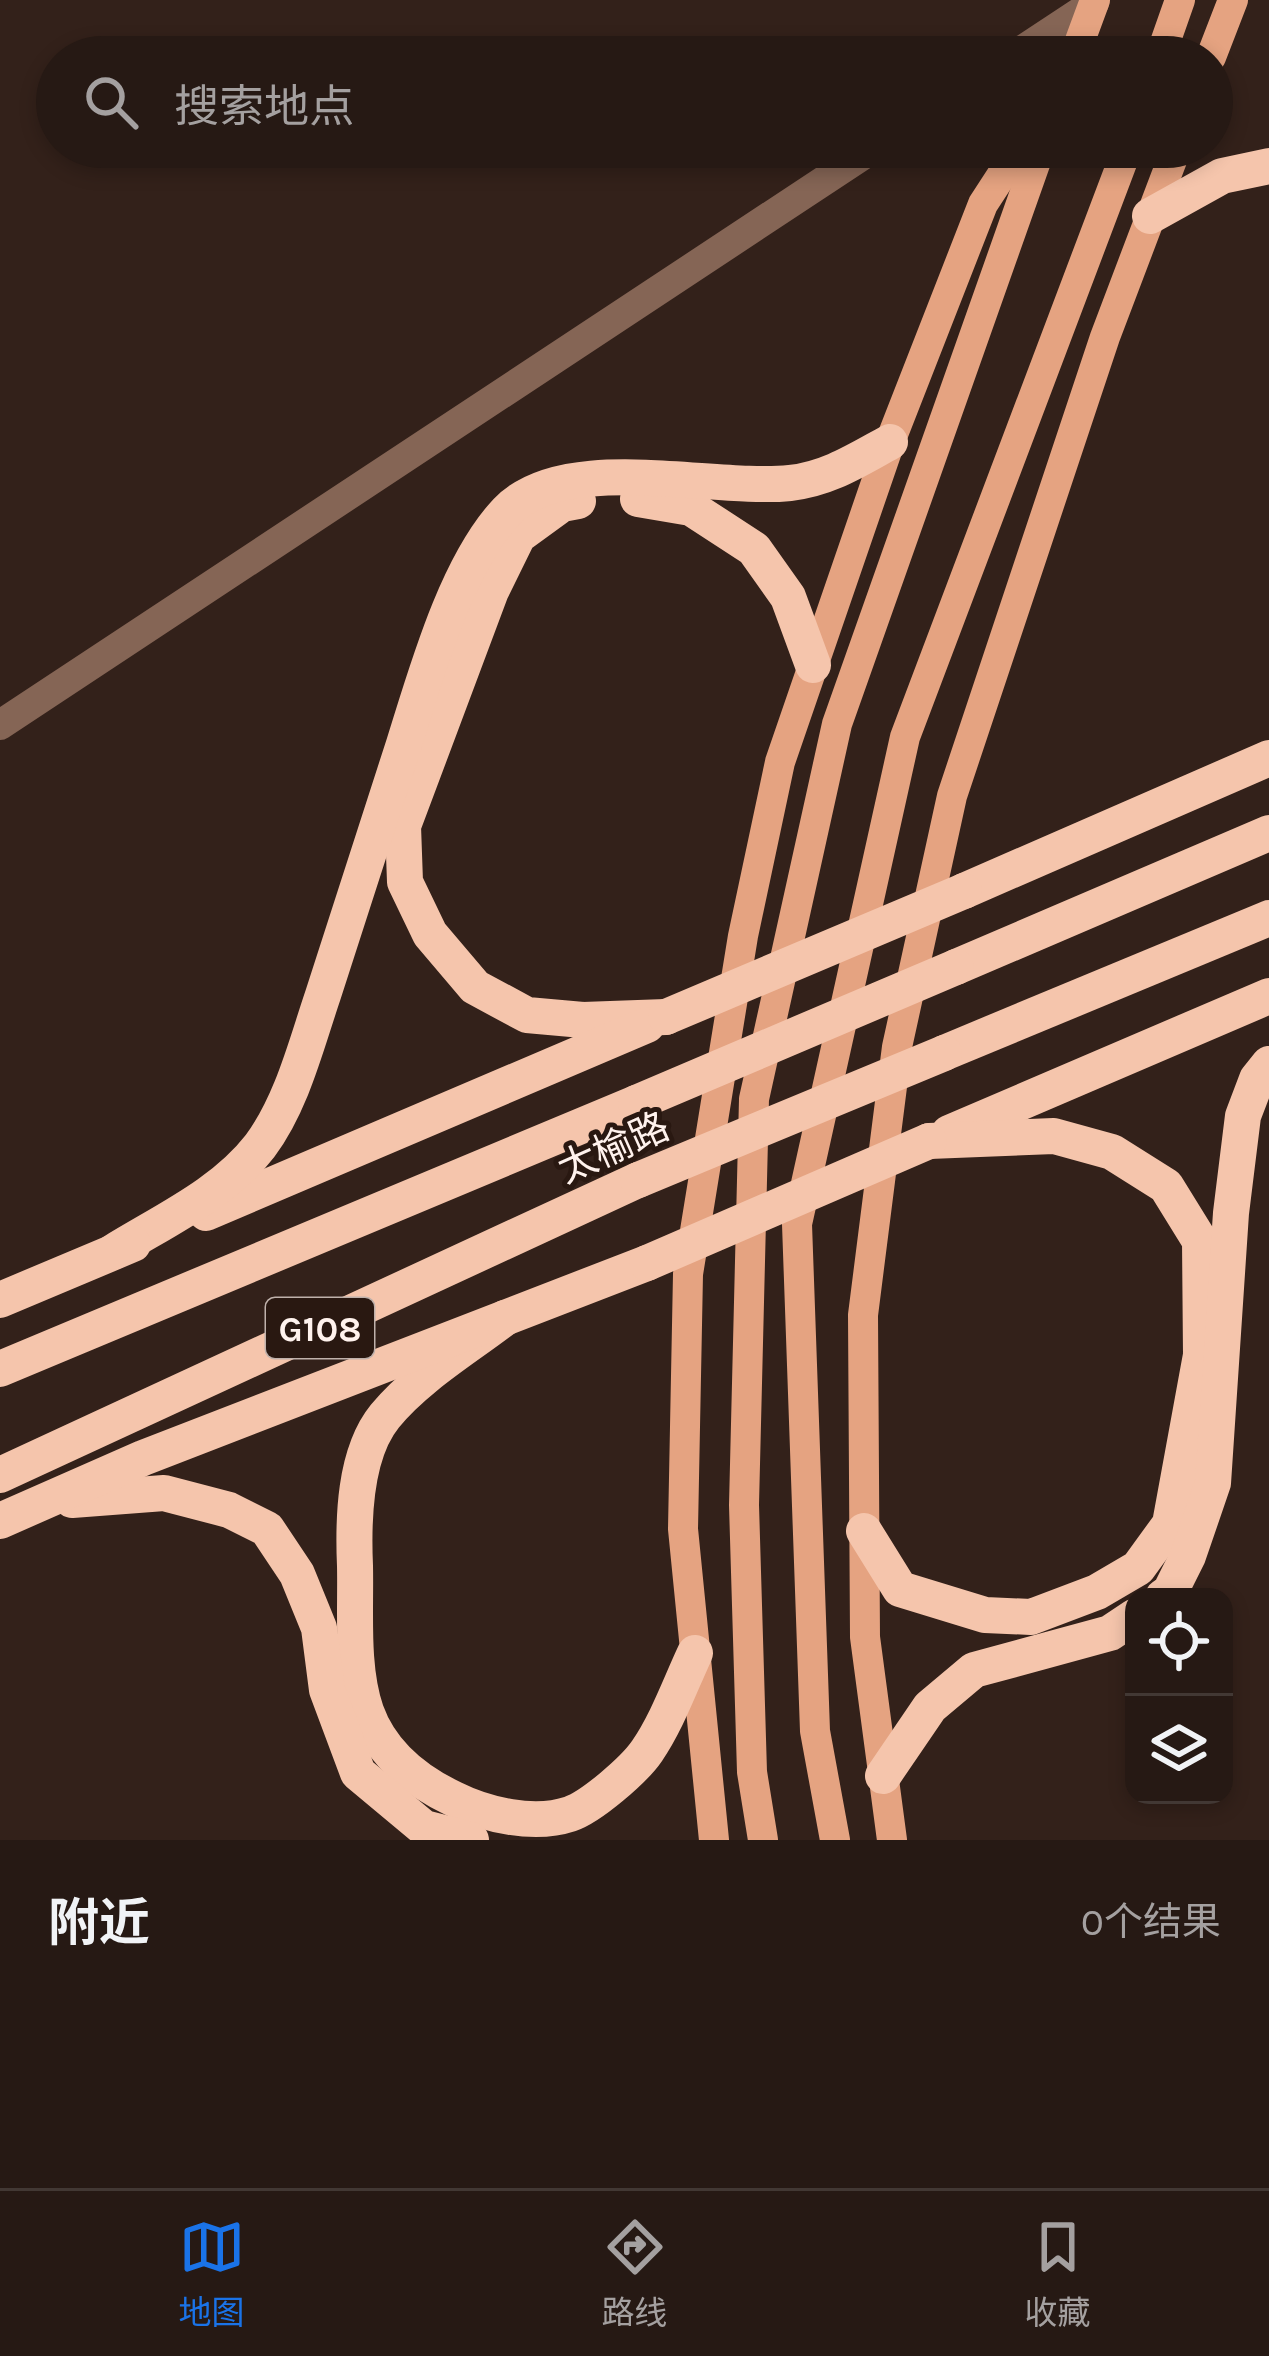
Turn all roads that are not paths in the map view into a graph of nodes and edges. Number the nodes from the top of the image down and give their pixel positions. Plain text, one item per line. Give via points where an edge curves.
1 (1180, 0) edge
2 (1233, 0) edge
3 (1094, 2) edge
4 (1043, 36) edge
5 (1082, 36) edge
6 (1167, 36) edge
7 (1219, 36) edge
8 (1269, 166) edge
9 (843, 168) edge
10 (1006, 168) edge
11 (1034, 168) edge
12 (1119, 168) edge
13 (1169, 168) edge
14 (1150, 217) junction
15 (890, 442) junction
16 (813, 665) junction
17 (0, 725) edge
18 (1264, 759) edge
19 (1269, 833) edge
20 (1269, 919) edge
21 (1269, 997) edge
22 (667, 1017) junction
23 (1269, 1064) edge
24 (929, 1141) junction
25 (113, 1252) junction
26 (0, 1300) edge
27 (505, 1318) junction
28 (0, 1369) edge
29 (0, 1474) edge
30 (44, 1502) junction
31 (0, 1521) edge
32 (864, 1532) junction
33 (1172, 1588) edge
34 (1125, 1623) edge
35 (695, 1653) junction
36 (884, 1776) junction
37 (471, 1840) edge
38 (714, 1840) edge
39 (763, 1840) edge
40 (835, 1840) edge
41 (892, 1840) edge

1 - 6 main road
2 - 7 main road
3 - 4 street
3 - 5 main road
8 - 14 highway via 1222,176
9 - 17 street
10 - 15 main road via 983,204
11 - 39 main road via 837,724 754,1099 744,1505 752,1772
12 - 40 main road via 905,736 797,1224 815,1731
13 - 14 main road
14 - 32 main road via 952,796 897,1047 863,1315
15 - 16 main road
15 - 25 highway via 831,475 793,482 608,476 553,484 508,510 439,635 296,1076 261,1145 224,1183
16 - 22 highway via 788,597 754,549 691,508 616,495 562,504 518,536 490,591 403,826 405,882 430,934 475,987 527,1015
16 - 35 main road via 780,762 743,936 688,1274 683,1529
18 - 22 highway, bridge
19 - 28 highway, 太榆路 / G108, bridge
20 - 29 highway, 太榆路 / G108, bridge via 638,1180
21 - 24 highway
22 - 25 highway
23 - 33 highway via 1243,1116 1214,1483
24 - 27 highway, bridge
24 - 32 highway via 1054,1136 1112,1152 1166,1186 1200,1241 1201,1354 1170,1524 1138,1568 1096,1592 1031,1617 950,1606 900,1589
25 - 26 highway
27 - 30 highway
27 - 35 highway via 382,1419 365,1460 353,1523 357,1660 366,1712 389,1753 424,1784 470,1807 517,1818 570,1814 646,1753
30 - 31 highway
30 - 37 highway via 164,1493 268,1529 319,1628 326,1690 358,1773 424,1828
32 - 36 main road via 865,1636
34 - 36 highway via 974,1670 930,1708
35 - 38 main road
36 - 41 main road

